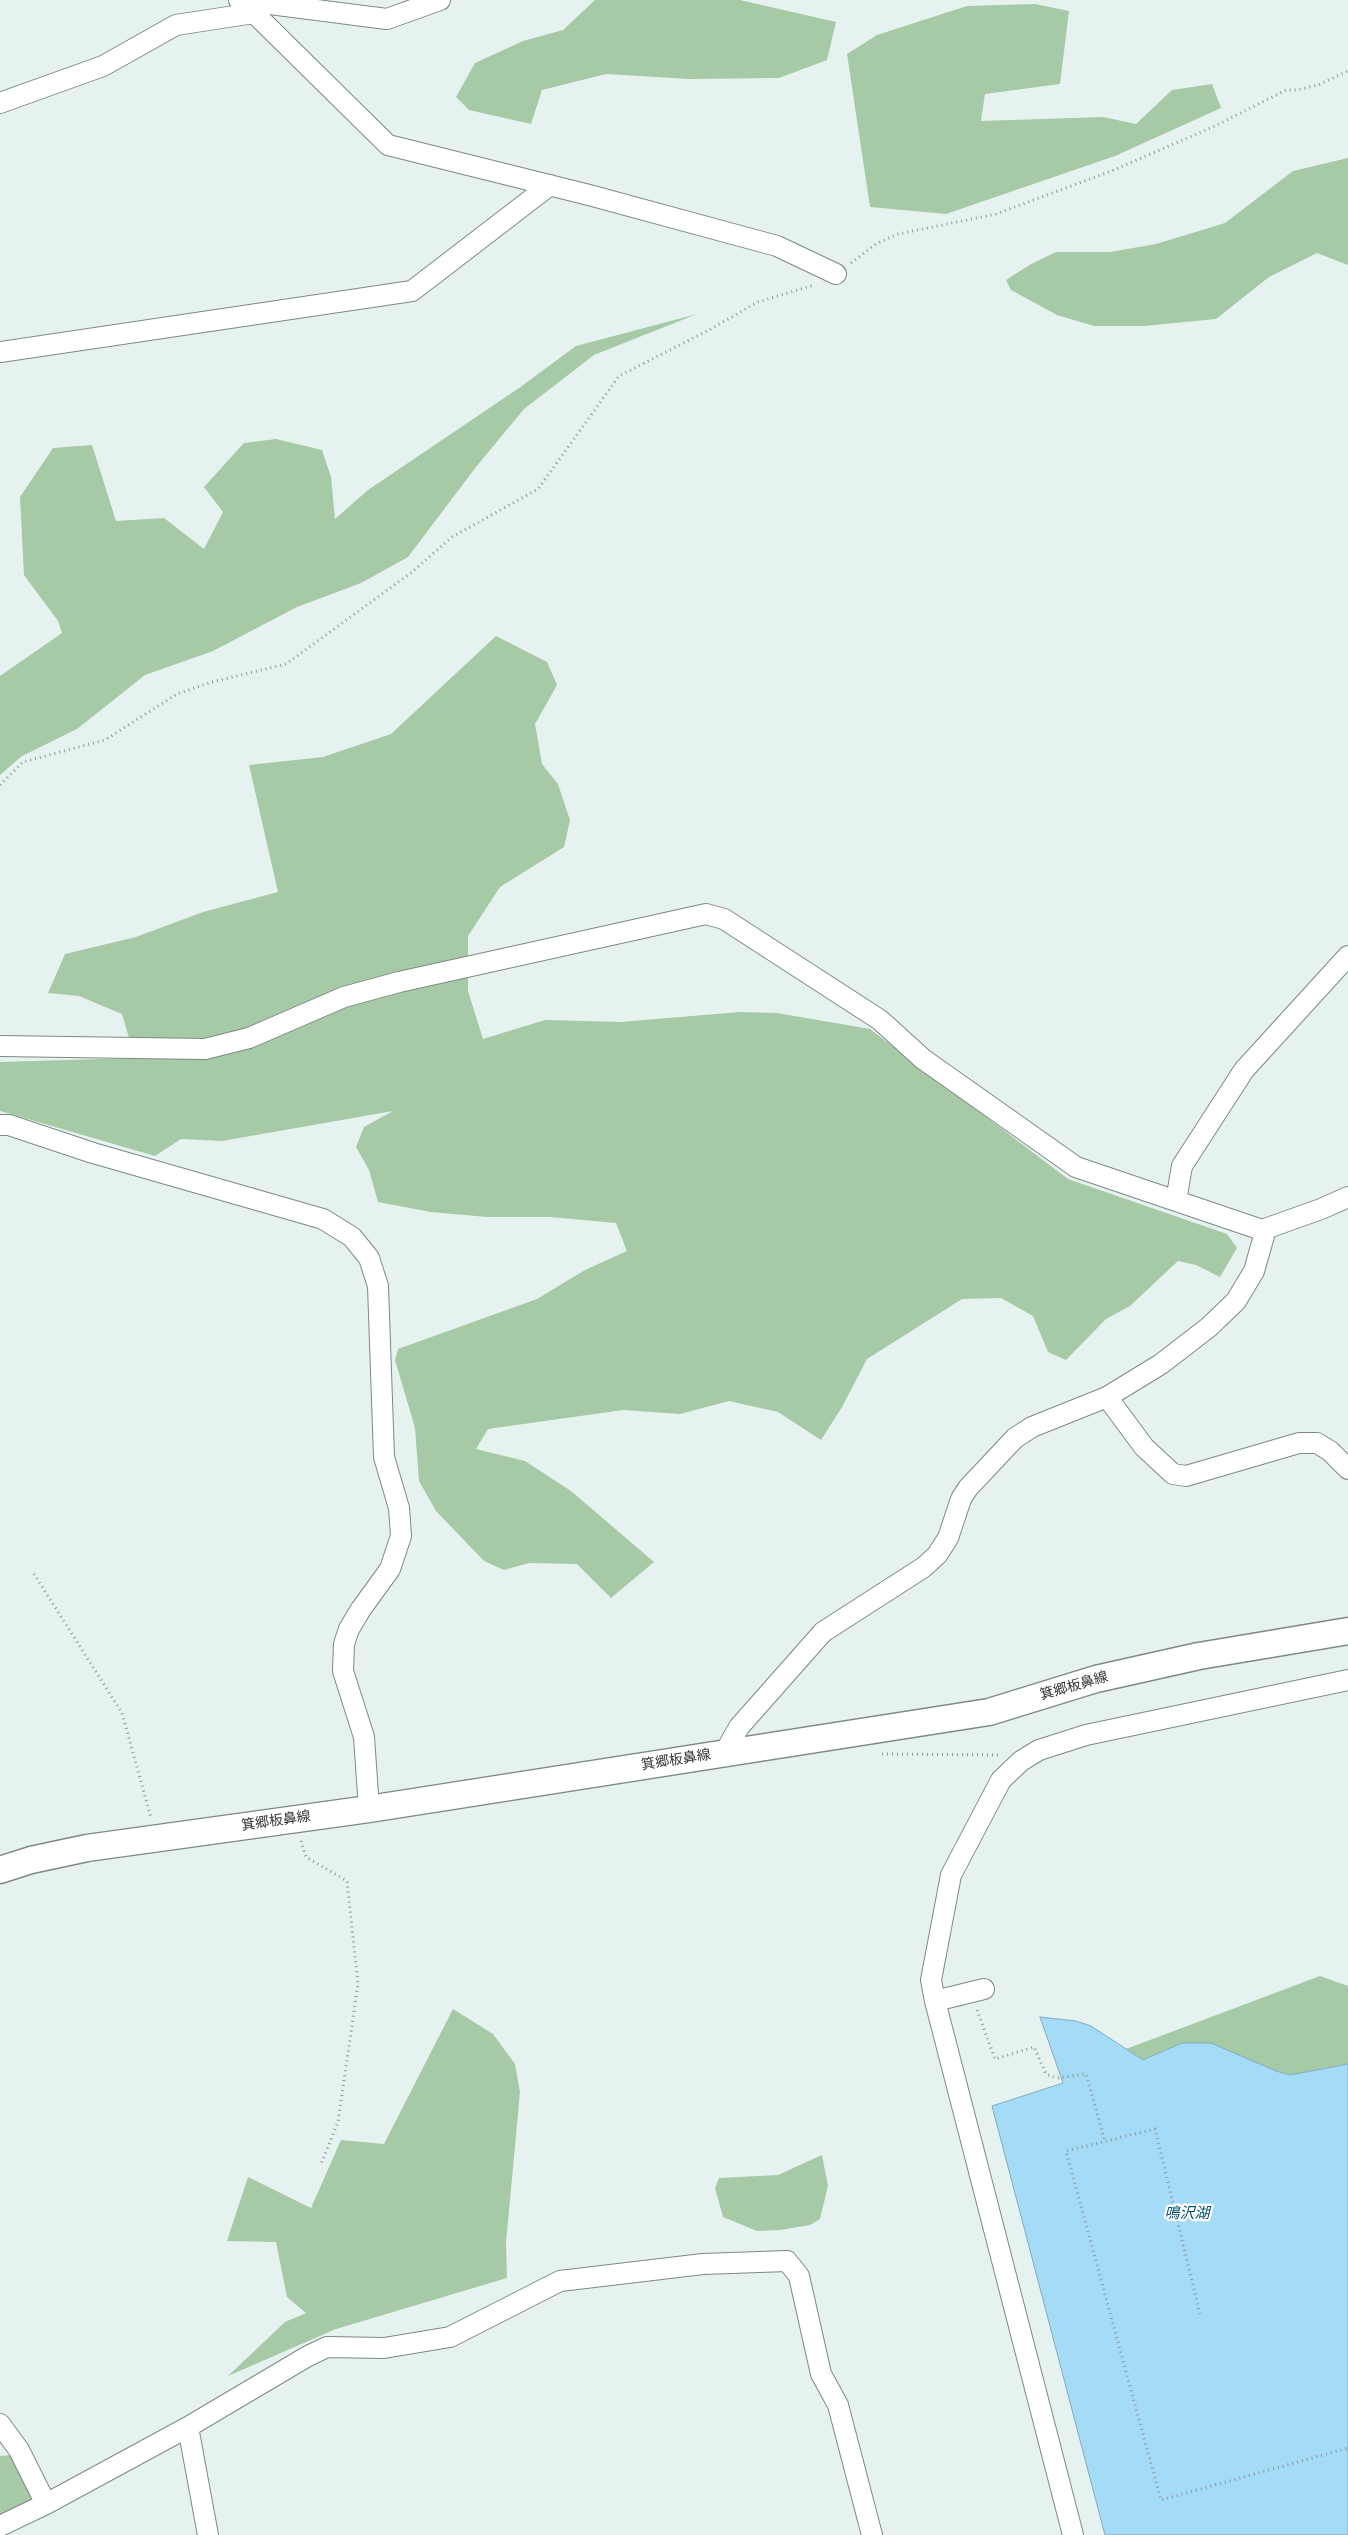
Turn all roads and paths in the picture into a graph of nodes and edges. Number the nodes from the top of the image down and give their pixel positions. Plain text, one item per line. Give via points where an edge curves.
1 (239, 0) edge
2 (440, 0) edge
3 (260, 8) junction
4 (1348, 71) edge
5 (0, 103) edge
6 (550, 185) junction
7 (836, 274) junction
8 (0, 352) edge
9 (0, 785) edge
10 (1348, 956) edge
11 (0, 1046) edge
12 (0, 1125) edge
13 (1348, 1197) edge
14 (1176, 1201) junction
15 (1262, 1230) junction
16 (1107, 1397) junction
17 (1348, 1469) edge
18 (34, 1574) dead end
19 (1348, 1630) edge
20 (1348, 1680) edge
21 (725, 1752) junction
22 (878, 1754) dead end
23 (1021, 1761) junction
24 (370, 1808) junction
25 (295, 1819) junction
26 (156, 1838) junction
27 (0, 1870) edge
28 (977, 1991) joint
29 (935, 2001) junction
30 (1105, 2141) junction
31 (321, 2164) dead end
32 (1200, 2314) dead end
33 (0, 2424) edge
34 (188, 2427) junction
35 (1348, 2448) edge
36 (46, 2504) junction
37 (0, 2526) edge
38 (208, 2535) edge
39 (872, 2535) edge
40 (1073, 2535) edge

1 - 3 street
2 - 3 street via 387,18
3 - 5 street via 176,25 103,66
3 - 6 street via 388,145
4 - 7 path via 1318,85 1286,90 1215,126 1114,170 996,214 898,234 876,244
6 - 7 street via 777,246
6 - 8 street via 412,291
7 - 9 path via 827,281 758,302 619,376 538,489 452,537 412,572 286,664 177,694 104,740 23,762
10 - 14 street via 1244,1070 1186,1158
11 - 14 street via 205,1049 249,1038 344,997 399,982 706,914 724,919 880,1020 923,1059 1076,1166
12 - 24 street via 9,1125 93,1153 322,1219 352,1237 369,1258 378,1286 384,1458 399,1508 401,1536 390,1569 357,1616 344,1644 343,1671 364,1737
13 - 15 street
14 - 15 street
15 - 16 street via 1264,1236 1254,1271 1236,1301 1209,1327 1161,1364
16 - 17 street via 1144,1447 1173,1474 1186,1476 1299,1443 1316,1442
16 - 21 street via 1032,1427 1015,1438 968,1488 948,1538 937,1555 924,1567 822,1632 739,1727
18 - 26 path via 122,1713
19 - 21 main road, 箕郷板鼻線 via 1199,1656 1105,1677 990,1712
20 - 23 street via 1086,1735 1039,1750
21 - 24 main road, 箕郷板鼻線
22 - 23 path via 1000,1755
23 - 29 street via 1001,1780 951,1875 931,1980
24 - 25 main road, 箕郷板鼻線
25 - 26 main road, 箕郷板鼻線
25 - 31 path via 306,1857 347,1881 358,1984 338,2122
26 - 27 main road, 箕郷板鼻線 via 87,1848
28 - 29 street
28 - 30 path via 995,2058 1034,2047 1046,2074 1057,2078 1086,2074
29 - 40 street
30 - 32 path via 1155,2128
30 - 35 path via 1066,2151 1162,2500
33 - 36 street via 19,2450
34 - 36 street
34 - 38 street
34 - 39 street via 327,2348 384,2348 450,2337 560,2282 703,2264 787,2261 799,2276 822,2374 838,2405
36 - 37 street

